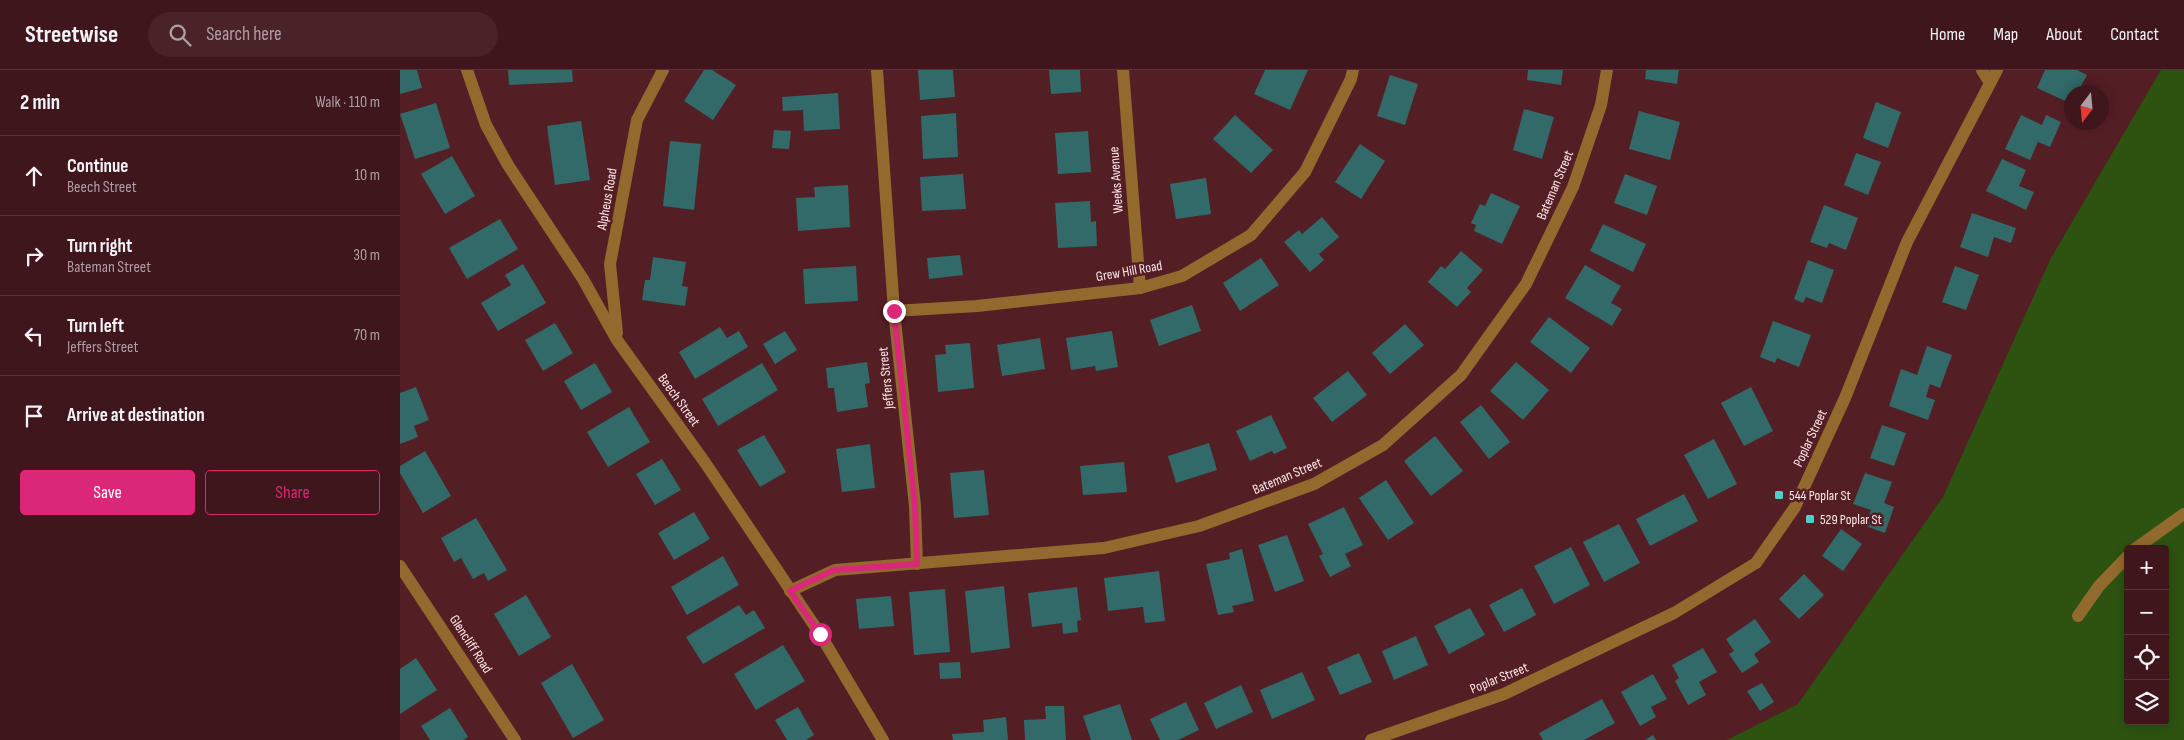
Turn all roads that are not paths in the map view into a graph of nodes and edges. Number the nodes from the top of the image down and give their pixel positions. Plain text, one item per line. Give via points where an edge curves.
1 (467, 70) edge
2 (663, 70) edge
3 (877, 70) edge
4 (1123, 70) edge
5 (1353, 70) edge
6 (1607, 70) edge
7 (1982, 70) edge
8 (1997, 70) edge
9 (1990, 83) junction
10 (1140, 288) junction
11 (894, 311) junction
12 (617, 340) junction
13 (2184, 514) edge
14 (2141, 545) edge
15 (2124, 560) edge
16 (917, 564) junction
17 (400, 566) edge
18 (790, 591) junction
19 (2078, 616) dead end
20 (515, 740) edge
21 (883, 740) edge
22 (1371, 740) edge

1 - 12 street, Beech Street via 496,146 583,278
2 - 12 street, Alpheus Road via 637,120 610,264
3 - 11 street, Jeffers Street
4 - 10 street, Weeks Avenue
5 - 10 street, Grew Hill Road via 1305,172 1251,235 1182,276
6 - 16 street, Bateman Street via 1601,105 1573,187 1526,284 1461,375 1383,444 1314,484 1199,526 1104,548
7 - 9 street
8 - 9 street, Poplar Street
9 - 22 street, Poplar Street via 1907,242 1845,398 1795,506 1756,563 1674,613 1504,694
10 - 11 street, Grew Hill Road via 977,306
11 - 16 street, Jeffers Street via 915,506
12 - 18 street, Beech Street via 706,464
13 - 14 street
15 - 19 street via 2099,586
16 - 18 street, Bateman Street via 834,570
17 - 20 street, Glencliff Road
18 - 21 street, Beech Street via 820,634

